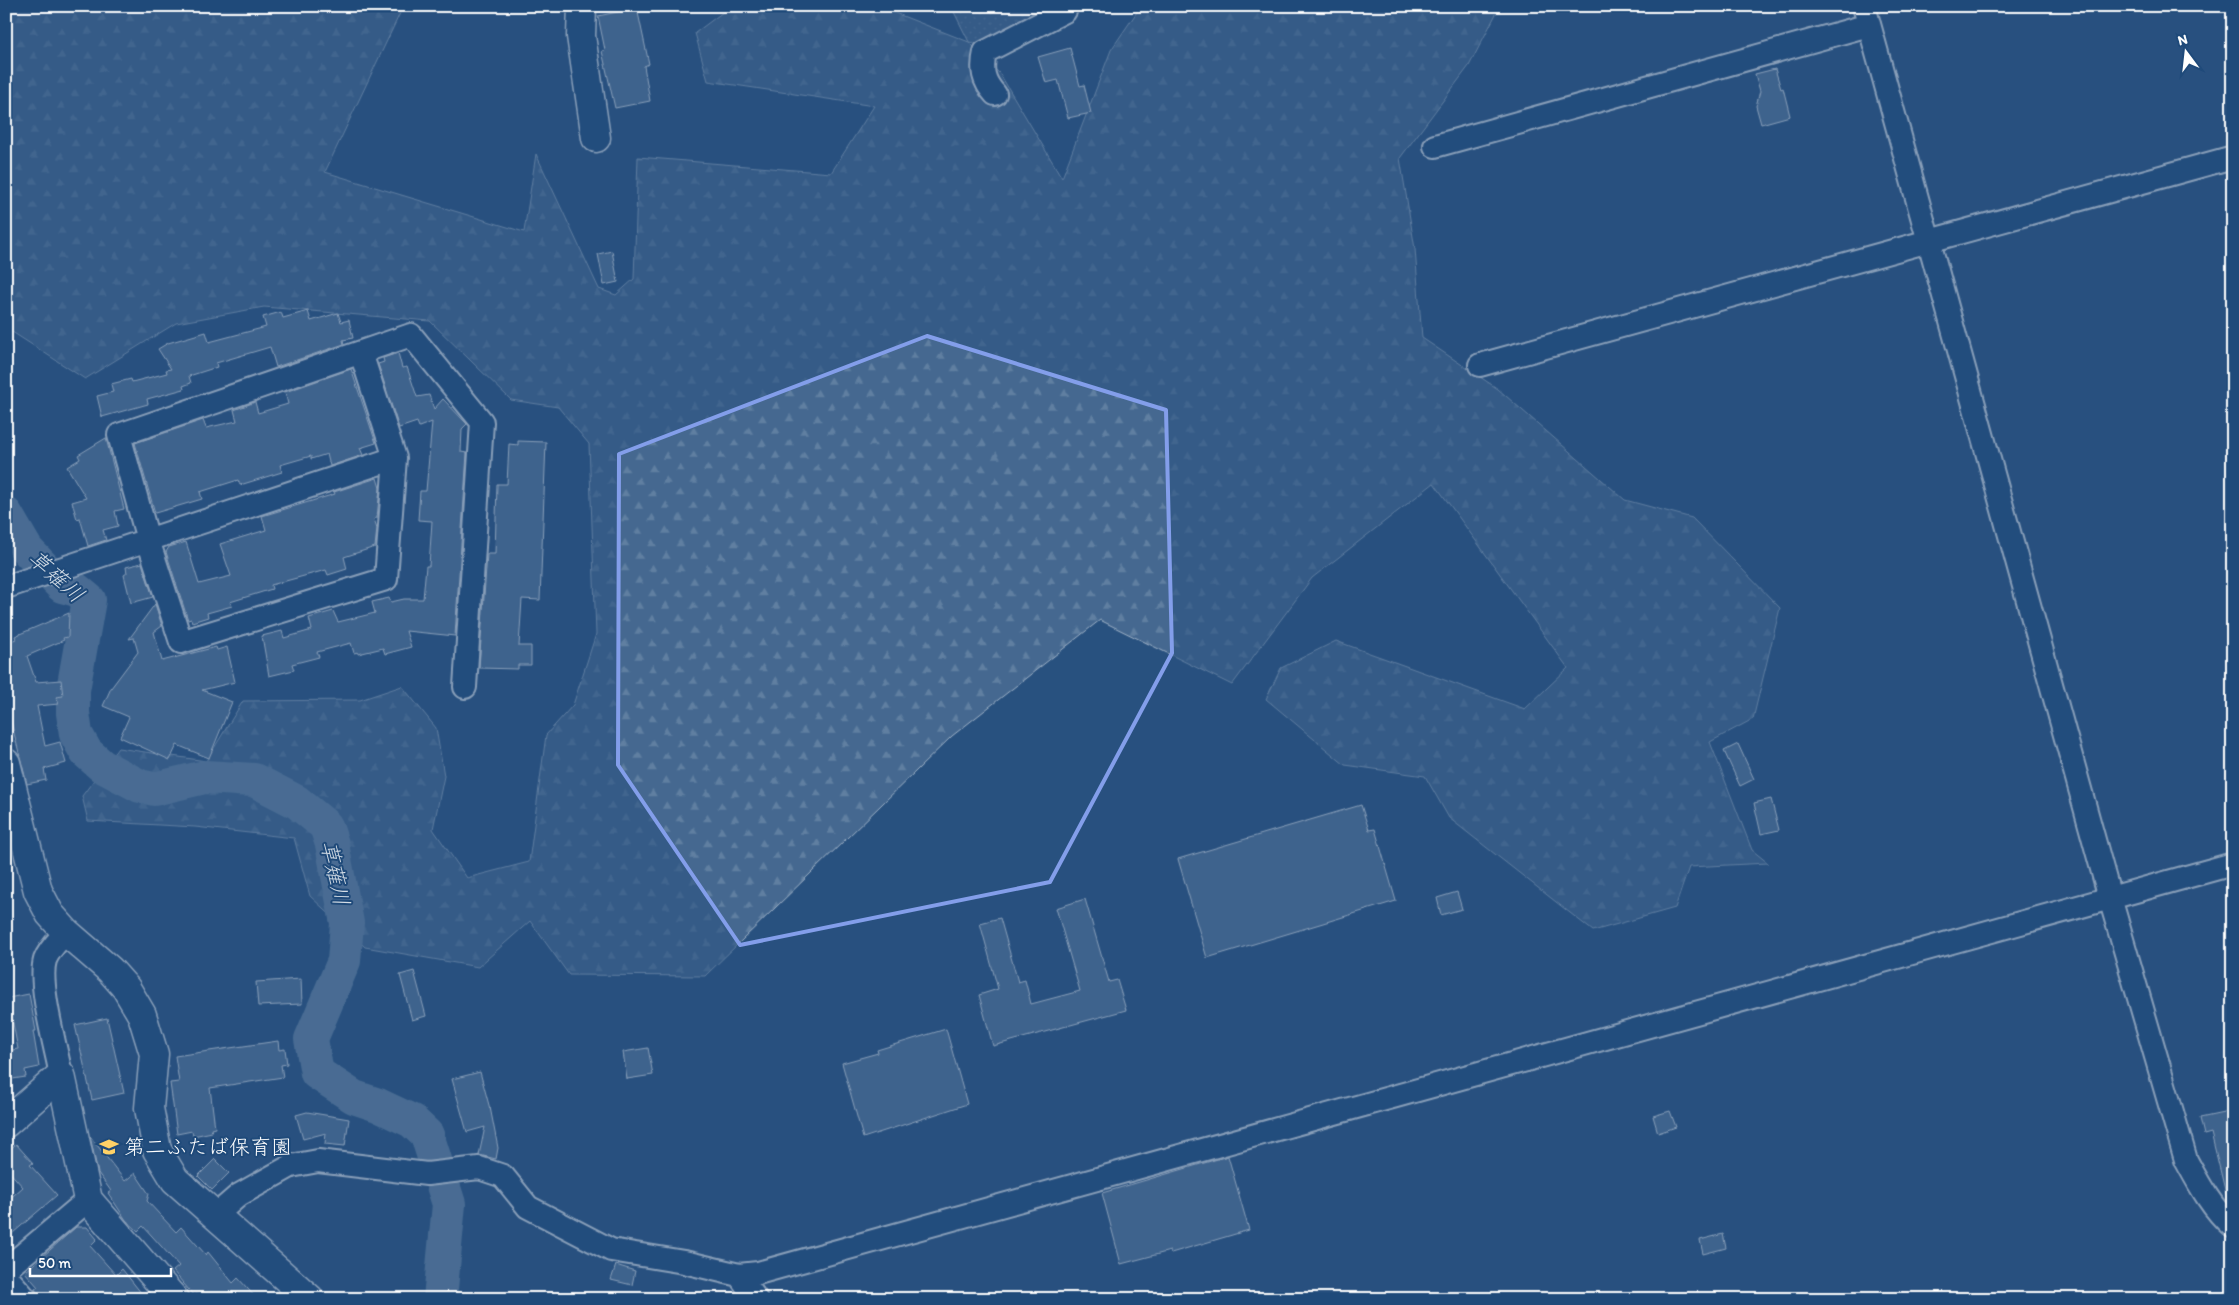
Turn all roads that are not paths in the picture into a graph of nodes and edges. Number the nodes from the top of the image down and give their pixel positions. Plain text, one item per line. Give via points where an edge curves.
1 (582, 6) edge
2 (1067, 6) edge
3 (1867, 16) edge
4 (995, 94) dead end
5 (596, 138) dead end
6 (1435, 146) dead end
7 (2233, 157) edge
8 (1928, 241) junction
9 (361, 353) junction
10 (1480, 365) dead end
11 (395, 458) junction
12 (148, 540) junction
13 (6, 587) edge
14 (466, 687) dead end
15 (6, 763) edge
16 (2233, 864) edge
17 (2110, 898) junction
18 (66, 932) junction
19 (61, 1075) junction
20 (6, 1124) edge
21 (88, 1200) junction
22 (216, 1215) junction
23 (2233, 1227) edge
24 (6, 1269) edge
25 (739, 1275) junction
26 (6, 1276) edge
27 (26, 1299) edge
28 (174, 1299) edge
29 (310, 1299) edge
30 (756, 1299) edge

1 - 5 street via 581,36
2 - 4 street via 1064,11 985,52 982,67 986,84
3 - 6 street
3 - 8 street
7 - 8 street
8 - 10 street
8 - 17 street
9 - 11 street
9 - 12 street via 119,436
9 - 14 street via 411,335 482,422
11 - 12 street
11 - 12 street via 386,579 182,642
12 - 13 street
15 - 18 street via 38,891 50,914
16 - 17 street
17 - 23 street via 2186,1160 2216,1209
17 - 25 street via 768,1270
18 - 19 street via 45,960 44,984
18 - 22 street via 110,970 126,988 142,1015 154,1054 149,1108 157,1150 175,1180
19 - 20 street
19 - 21 street
21 - 24 street
21 - 28 street
22 - 25 street via 239,1195 291,1166 318,1161 427,1174 479,1168 503,1176 528,1207 611,1250
22 - 29 street
25 - 30 street
26 - 27 street

